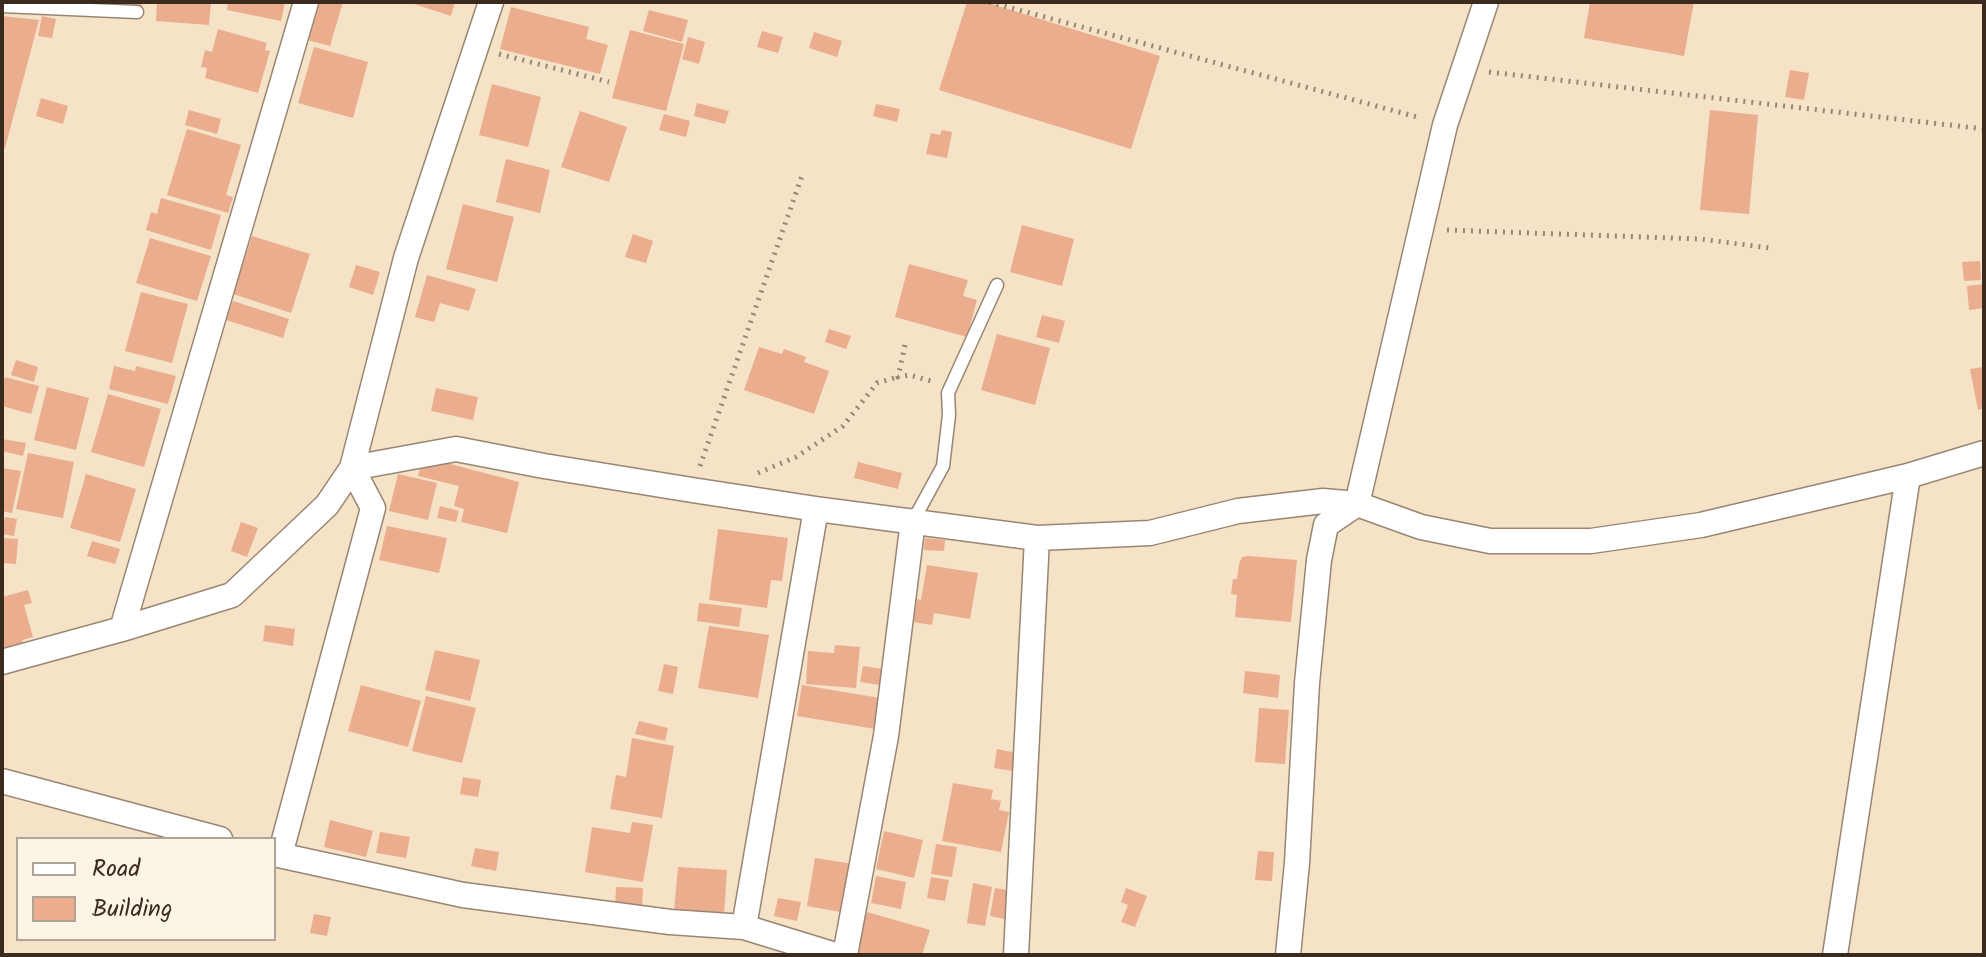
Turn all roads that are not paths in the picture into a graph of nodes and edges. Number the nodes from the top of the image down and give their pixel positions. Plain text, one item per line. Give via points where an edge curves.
1 (306, 2) edge
2 (491, 2) edge
3 (1486, 2) edge
4 (2, 6) edge
5 (137, 12) dead end
6 (997, 285) dead end
7 (1984, 453) edge
8 (352, 468) junction
9 (1908, 476) junction
10 (1357, 504) junction
11 (816, 509) junction
12 (913, 521) junction
13 (1037, 538) junction
14 (122, 629) junction
15 (2, 662) edge
16 (2, 781) edge
17 (212, 837) edge
18 (277, 854) edge
19 (744, 927) junction
20 (835, 955) edge
21 (845, 955) edge
22 (1016, 955) edge
23 (1288, 955) edge
24 (1835, 955) edge

1 - 14 street
2 - 8 street via 406,258
3 - 10 street via 1445,125
4 - 5 lane
6 - 12 lane via 948,393 943,466
7 - 9 street
8 - 11 street via 456,449
8 - 14 street via 327,505 232,595
8 - 18 street via 373,508
9 - 10 street via 1701,525 1591,541 1490,541 1421,527
9 - 24 street
10 - 13 street via 1323,501 1238,511 1150,533
10 - 23 street via 1326,525 1319,560
11 - 12 street
11 - 19 street
12 - 13 street
12 - 21 street via 886,736
13 - 22 street
14 - 15 street
16 - 17 street
18 - 19 street via 463,895
19 - 20 street

